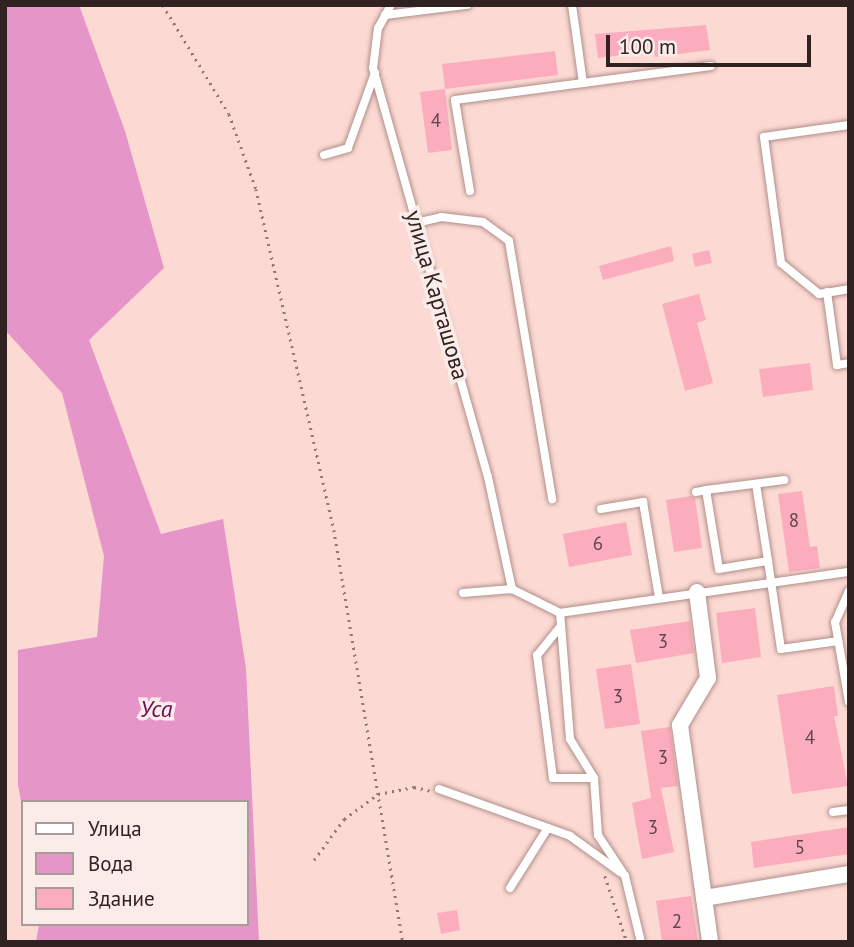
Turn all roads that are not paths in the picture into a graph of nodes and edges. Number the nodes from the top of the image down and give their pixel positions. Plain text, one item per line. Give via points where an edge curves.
1 (391, 5) edge
2 (467, 5) edge
3 (572, 5) edge
4 (386, 15) junction
5 (710, 66) dead end
6 (375, 73) junction
7 (583, 83) junction
8 (849, 125) edge
9 (324, 155) dead end
10 (470, 191) dead end
11 (416, 223) junction
12 (849, 289) edge
13 (827, 292) junction
14 (849, 363) edge
15 (784, 480) dead end
16 (756, 484) junction
17 (706, 490) junction
18 (696, 492) dead end
19 (552, 499) dead end
20 (601, 509) dead end
21 (768, 561) junction
22 (849, 572) edge
23 (771, 581) junction
24 (512, 589) junction
25 (849, 590) edge
26 (697, 592) junction
27 (463, 593) dead end
28 (659, 598) junction
29 (560, 613) junction
30 (560, 627) junction
31 (838, 641) junction
32 (849, 702) edge
33 (594, 778) junction
34 (439, 791) road end
35 (849, 810) edge
36 (833, 812) dead end
37 (548, 828) junction
38 (849, 874) edge
39 (625, 876) junction
40 (510, 888) dead end
41 (704, 898) junction
42 (641, 942) edge
43 (710, 942) edge

1 - 4 lane, улица Карташова
2 - 4 lane
3 - 7 lane
4 - 6 lane, улица Карташова via 378,28
5 - 7 lane
6 - 9 lane via 348,148
6 - 11 lane, улица Карташова
7 - 10 lane via 455,100
8 - 13 lane via 764,137 781,263 818,294
11 - 19 lane via 441,217 482,222 509,241
11 - 24 lane, улица Карташова via 488,477
12 - 13 lane
13 - 14 lane via 837,365
15 - 16 lane
16 - 17 lane
16 - 21 lane
17 - 18 lane
17 - 21 lane via 719,569
20 - 28 lane via 643,502
21 - 23 lane
22 - 23 lane
23 - 26 lane
23 - 31 lane via 781,649
24 - 27 lane
24 - 29 lane
25 - 31 lane via 835,622
26 - 28 lane
26 - 41 street via 708,678 680,725
28 - 29 lane
29 - 30 lane
30 - 33 lane via 570,739
30 - 33 lane via 537,655 553,778
31 - 32 lane
33 - 39 lane via 598,835
34 - 37 lane
35 - 36 lane
37 - 39 lane via 570,836
37 - 40 lane
38 - 41 street
39 - 42 lane
41 - 43 street

